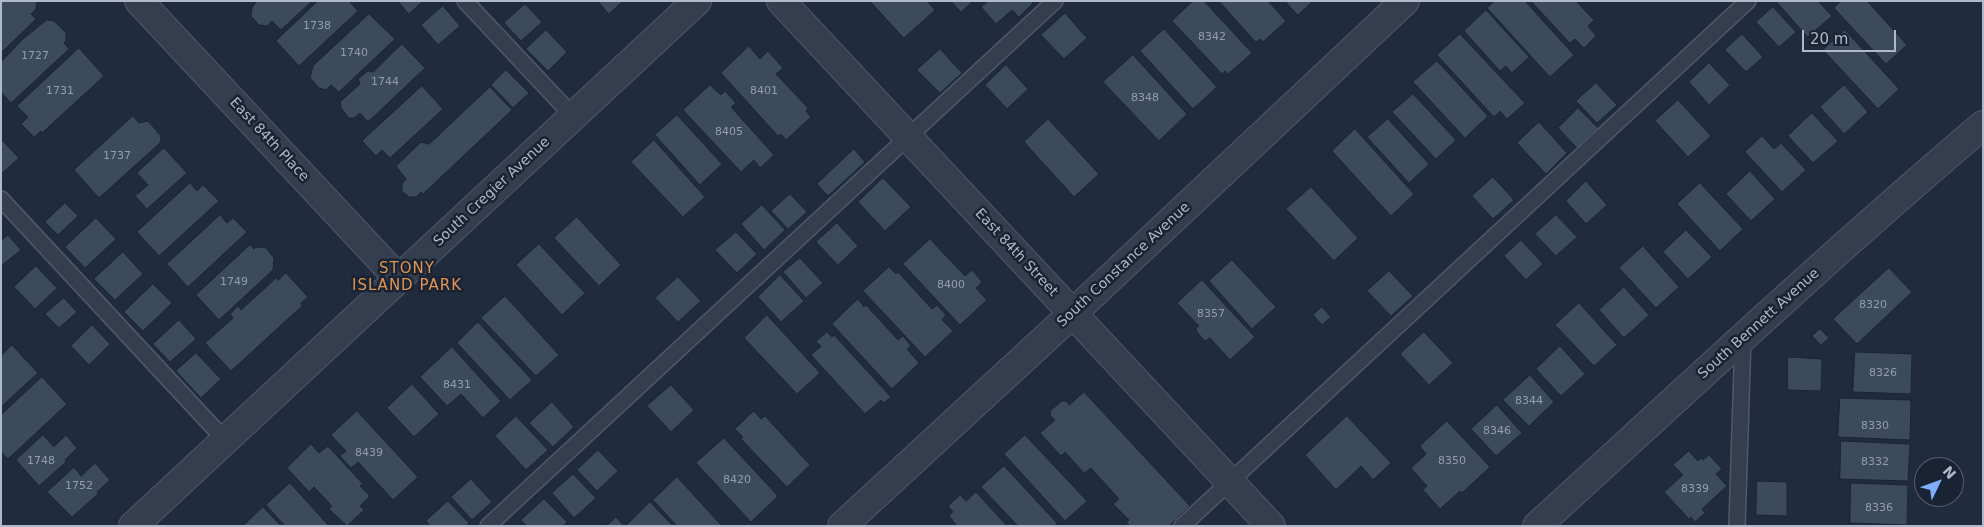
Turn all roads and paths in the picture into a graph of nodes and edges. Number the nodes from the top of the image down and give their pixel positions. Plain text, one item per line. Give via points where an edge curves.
1 (140, 1) edge
2 (465, 1) edge
3 (697, 1) edge
4 (782, 1) edge
5 (1055, 1) edge
6 (1405, 1) edge
7 (1748, 1) edge
8 (574, 116) junction
9 (1983, 125) edge
10 (908, 137) junction
11 (1, 200) edge
12 (398, 279) junction
13 (1072, 313) junction
14 (1743, 337) junction
15 (225, 440) junction
16 (1230, 482) junction
17 (133, 526) edge
18 (488, 526) edge
19 (842, 526) edge
20 (1182, 526) edge
21 (1271, 526) edge
22 (1537, 526) edge
23 (1737, 526) edge

1 - 12 street, East 84th Place
2 - 8 lane
3 - 8 street, South Cregier Avenue
4 - 10 street, East 84th Street
5 - 10 lane
6 - 13 street, South Constance Avenue
7 - 16 lane
8 - 12 street, South Cregier Avenue
9 - 14 street, South Bennett Avenue
10 - 13 street, East 84th Street
10 - 18 lane
11 - 15 lane
12 - 15 street, South Cregier Avenue
13 - 16 street, East 84th Street
13 - 19 street, South Constance Avenue
14 - 22 street, South Bennett Avenue
14 - 23 lane
15 - 17 street, South Cregier Avenue
16 - 20 lane
16 - 21 street, East 84th Street

